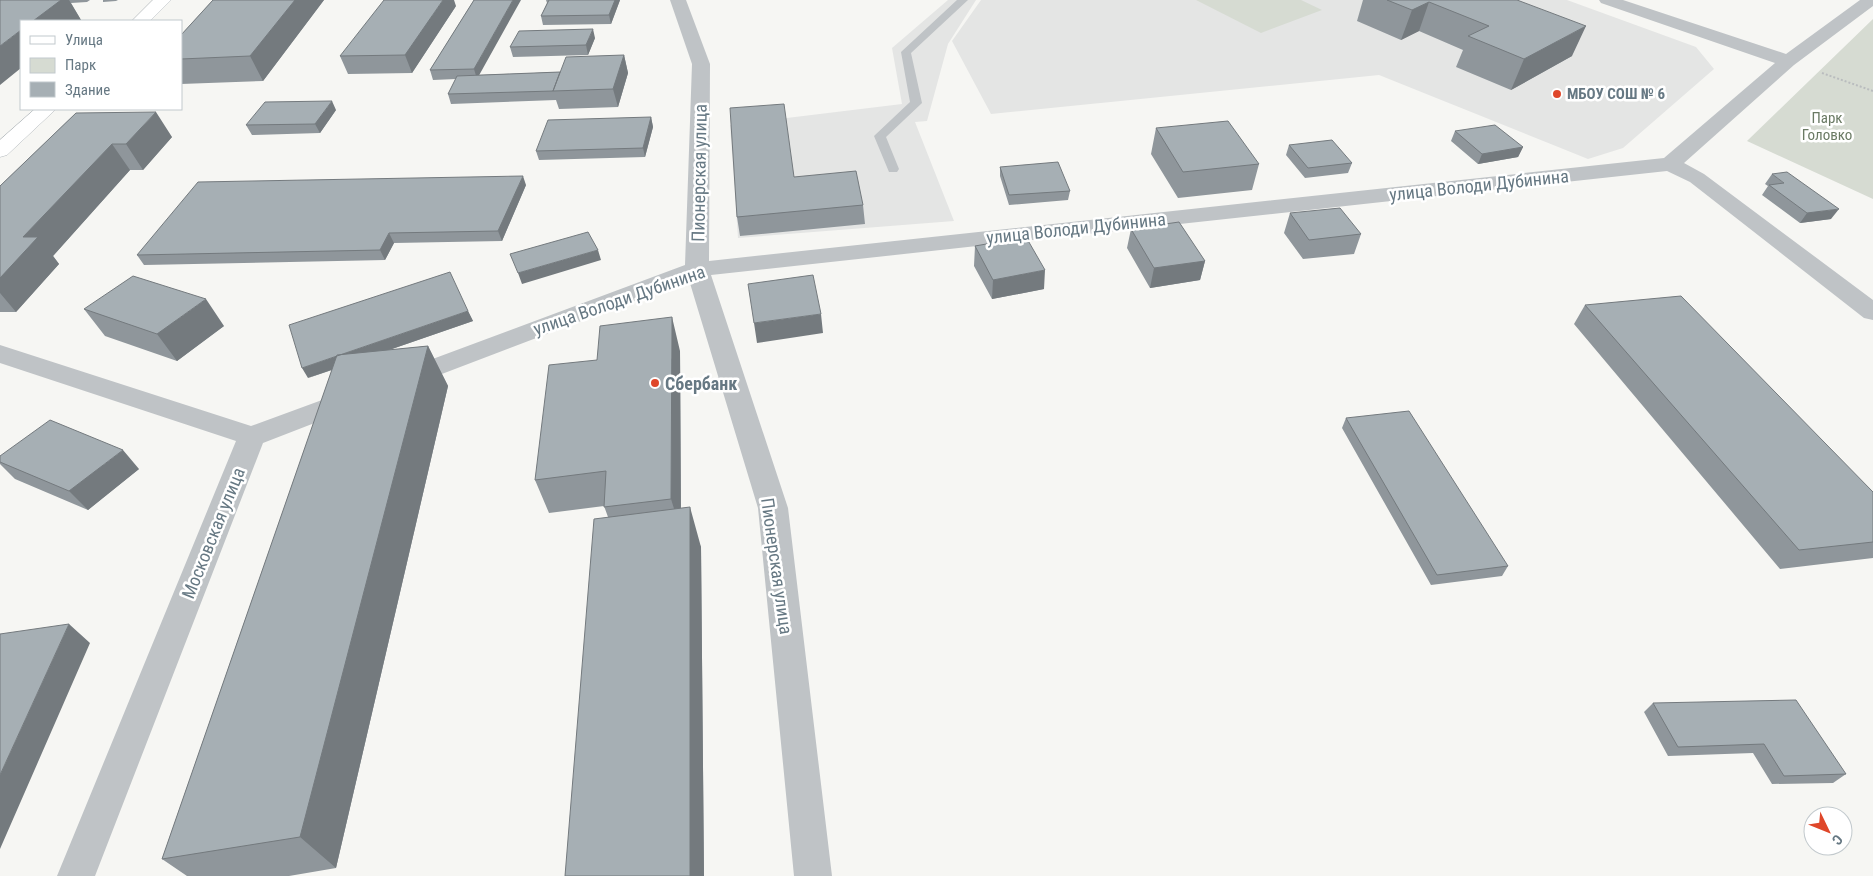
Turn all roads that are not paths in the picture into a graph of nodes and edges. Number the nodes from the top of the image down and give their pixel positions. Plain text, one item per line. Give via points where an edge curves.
1 (164, 0) edge
2 (678, 0) edge
3 (963, 0) edge
4 (1871, 0) edge
5 (1619, 2) edge
6 (141, 20) edge
7 (1788, 61) junction
8 (45, 110) edge
9 (0, 151) edge
10 (1670, 164) junction
11 (892, 169) dead end
12 (697, 269) junction
13 (1873, 312) edge
14 (0, 354) edge
15 (252, 436) junction
16 (76, 876) edge
17 (813, 876) edge

1 - 6 main road
2 - 12 street, Пионерская улица via 701,64
3 - 11 lane via 906,52 916,103 880,136
4 - 7 street
5 - 7 street
7 - 10 street
8 - 9 main road
10 - 12 street, улица Володи Дубинина
10 - 13 street via 1697,178
12 - 15 street, улица Володи Дубинина
12 - 17 street, Пионерская улица via 773,508
14 - 15 street
15 - 16 street, Московская улица

